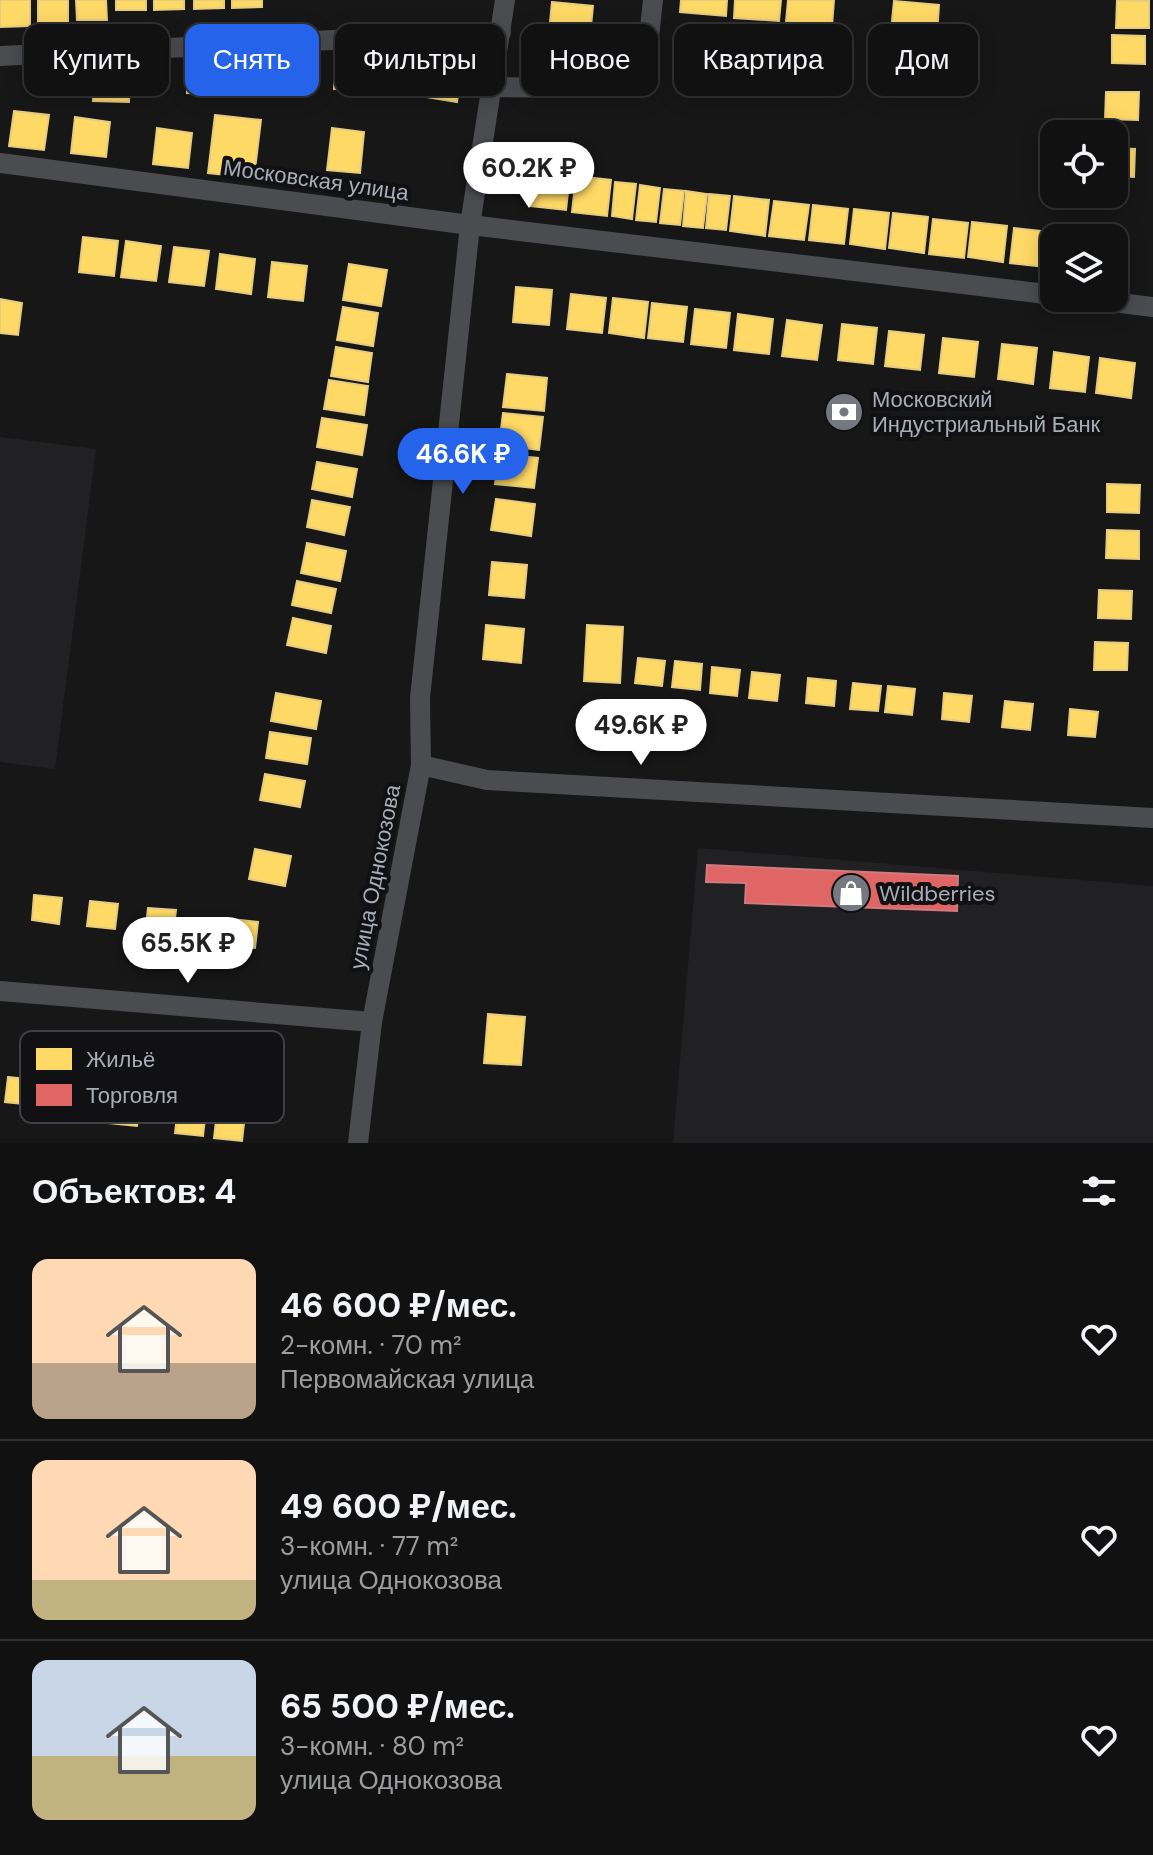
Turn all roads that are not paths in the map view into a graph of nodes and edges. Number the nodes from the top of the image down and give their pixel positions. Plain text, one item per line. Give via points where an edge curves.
1 (505, 0) edge
2 (653, 0) edge
3 (502, 24) edge
4 (335, 40) edge
5 (0, 56) edge
6 (505, 87) edge
7 (492, 96) edge
8 (0, 163) edge
9 (470, 225) junction
10 (1040, 293) edge
11 (1128, 304) edge
12 (1153, 307) edge
13 (421, 765) junction
14 (1153, 818) edge
15 (0, 991) edge
16 (372, 1022) junction
17 (358, 1143) edge

1 - 3 street
2 - 6 street via 646,65 633,81 594,88
4 - 5 street
7 - 9 street
8 - 9 street, Московская улица
9 - 10 street, Московская улица
9 - 13 street via 420,698
11 - 12 street
13 - 14 street, улица Однокозова via 487,780
13 - 16 street, улица Однокозова
15 - 16 street
16 - 17 street, улица Однокозова

